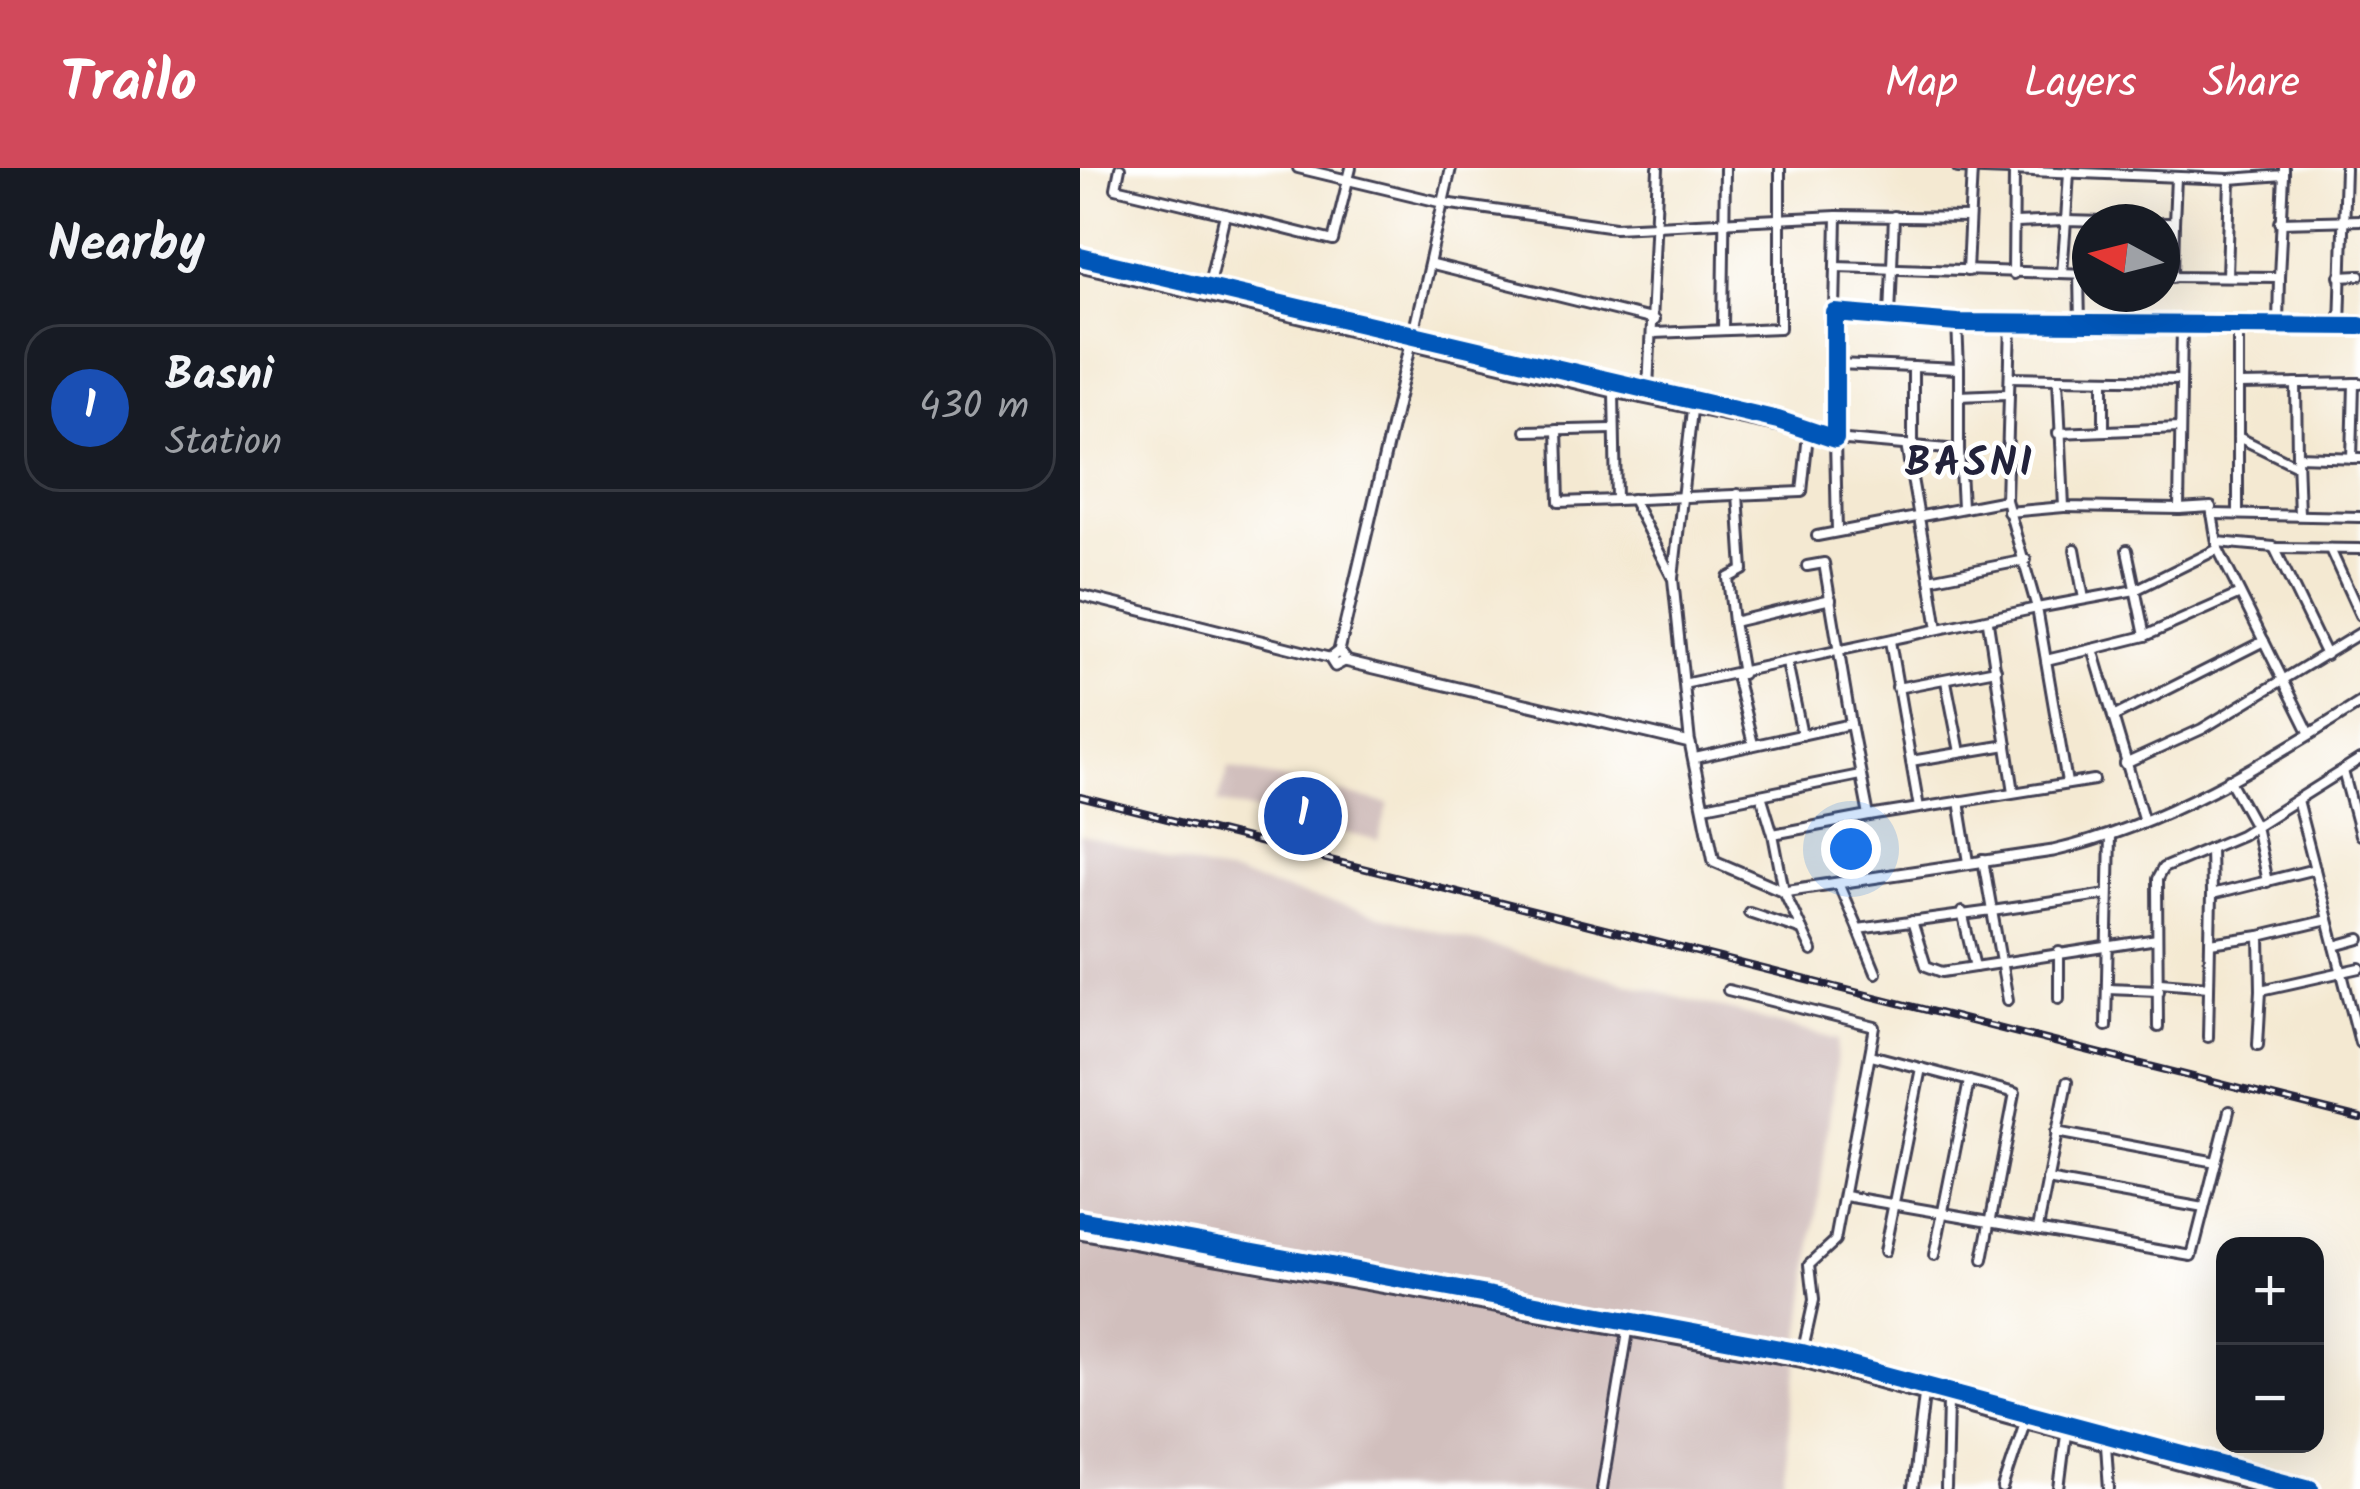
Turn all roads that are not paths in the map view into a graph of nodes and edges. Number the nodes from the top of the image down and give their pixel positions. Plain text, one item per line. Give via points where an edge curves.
1 (1120, 168) edge
2 (1298, 168) edge
3 (1351, 168) edge
4 (1451, 168) edge
5 (1658, 168) edge
6 (1725, 168) edge
7 (1780, 168) edge
8 (1958, 168) edge
9 (2344, 168) edge
10 (1972, 169) edge
11 (2014, 171) edge
12 (2069, 171) junction
13 (2097, 171) edge
14 (2284, 171) edge
15 (2176, 177) junction
16 (2230, 179) junction
17 (1348, 180) junction
18 (1444, 203) junction
19 (2175, 204) edge
20 (1225, 214) junction
21 (1837, 216) junction
22 (1894, 216) junction
23 (1782, 218) junction
24 (1969, 218) junction
25 (1724, 220) junction
26 (2360, 220) edge
27 (2066, 221) junction
28 (2072, 221) edge
29 (2343, 221) junction
30 (2280, 222) junction
31 (2015, 223) junction
32 (1658, 225) junction
33 (1080, 257) edge
34 (1432, 265) junction
35 (1080, 266) edge
36 (1836, 266) junction
37 (1892, 267) junction
38 (1967, 271) junction
39 (2062, 273) junction
40 (2072, 273) edge
41 (2013, 274) junction
42 (2360, 275) edge
43 (2227, 276) junction
44 (2340, 276) junction
45 (2180, 277) edge
46 (2279, 277) junction
47 (1208, 287) junction
48 (1238, 298) junction
49 (2081, 312) edge
50 (1835, 313) junction
51 (1890, 316) junction
52 (1654, 320) junction
53 (1957, 323) junction
54 (2011, 324) junction
55 (2080, 325) junction
56 (2182, 325) junction
57 (2238, 325) junction
58 (2278, 325) junction
59 (2340, 326) junction
60 (2360, 326) edge
61 (1723, 329) junction
62 (1653, 333) junction
63 (1412, 339) junction
64 (1836, 364) junction
65 (1912, 367) junction
66 (1959, 369) junction
67 (2012, 377) junction
68 (2058, 378) junction
69 (2181, 380) junction
70 (2104, 381) junction
71 (2357, 383) edge
72 (2296, 384) junction
73 (2238, 385) junction
74 (1648, 390) junction
75 (1614, 392) junction
76 (2007, 394) junction
77 (1959, 396) junction
78 (1691, 410) junction
79 (2180, 428) junction
80 (1612, 429) junction
81 (1557, 430) junction
82 (2104, 430) junction
83 (1526, 431) dead end
84 (1806, 432) junction
85 (2058, 433) junction
86 (2238, 437) junction
87 (1835, 439) junction
88 (1910, 446) junction
89 (1959, 450) junction
90 (2356, 458) edge
91 (2297, 461) junction
92 (1738, 494) junction
93 (1684, 496) junction
94 (1632, 499) junction
95 (1616, 500) junction
96 (2006, 500) junction
97 (2064, 507) junction
98 (1962, 508) junction
99 (2179, 509) junction
100 (2008, 512) junction
101 (2212, 514) junction
102 (2238, 514) junction
103 (2299, 515) junction
104 (2360, 517) edge
105 (1918, 518) junction
106 (1837, 531) junction
107 (1817, 536) dead end
108 (2218, 546) junction
109 (2274, 548) junction
110 (2075, 549) dead end
111 (2330, 549) junction
112 (2360, 549) edge
113 (2127, 550) dead end
114 (2026, 560) junction
115 (1808, 566) dead end
116 (1673, 579) junction
117 (1930, 579) junction
118 (2135, 590) junction
119 (2240, 594) junction
120 (1080, 595) edge
121 (1831, 599) junction
122 (2084, 599) junction
123 (2037, 608) junction
124 (2360, 615) edge
125 (1988, 621) junction
126 (1733, 622) junction
127 (1938, 629) junction
128 (2360, 633) edge
129 (2145, 636) junction
130 (2264, 640) junction
131 (1890, 641) junction
132 (2093, 649) junction
133 (1839, 653) junction
134 (1338, 656) junction
135 (2326, 656) junction
136 (2046, 660) junction
137 (1787, 663) junction
138 (1996, 669) junction
139 (1739, 675) junction
140 (1946, 681) junction
141 (1688, 683) junction
142 (2285, 683) junction
143 (1898, 688) junction
144 (2360, 703) edge
145 (2113, 717) junction
146 (1851, 724) junction
147 (2310, 734) junction
148 (1802, 735) junction
149 (1690, 743) junction
150 (1754, 744) junction
151 (2007, 745) junction
152 (1960, 752) junction
153 (1695, 758) junction
154 (1911, 760) junction
155 (2360, 760) edge
156 (2125, 764) junction
157 (2343, 771) junction
158 (1861, 775) junction
159 (2230, 779) junction
160 (2095, 780) dead end
161 (2067, 783) junction
162 (2014, 792) junction
163 (1762, 798) junction
164 (2297, 800) junction
165 (1959, 801) junction
166 (1705, 806) junction
167 (2356, 806) edge
168 (1919, 808) junction
169 (1869, 816) junction
170 (2143, 818) junction
171 (2255, 826) junction
172 (2110, 832) junction
173 (1773, 834) junction
174 (2360, 835) edge
175 (2210, 848) junction
176 (1983, 860) junction
177 (1969, 862) junction
178 (2315, 869) junction
179 (2266, 882) junction
180 (1838, 883) junction
181 (1784, 891) junction
182 (2108, 894) junction
183 (2211, 895) junction
184 (1992, 911) junction
185 (1749, 912) dead end
186 (1962, 912) junction
187 (2328, 920) junction
188 (1912, 921) junction
189 (1858, 929) junction
190 (1804, 931) junction
191 (2260, 936) junction
192 (2158, 939) junction
193 (2360, 939) edge
194 (2210, 943) junction
195 (2108, 945) junction
196 (2335, 946) junction
197 (1812, 951) dead end
198 (2059, 952) junction
199 (2002, 962) junction
200 (1975, 967) junction
201 (2360, 968) edge
202 (2342, 972) junction
203 (1876, 973) dead end
204 (2159, 986) junction
205 (2209, 986) junction
206 (2107, 988) junction
207 (1728, 990) dead end
208 (2261, 990) junction
209 (2060, 998) dead end
210 (2008, 1000) dead end
211 (2106, 1026) dead end
212 (2158, 1027) dead end
213 (2208, 1037) dead end
214 (2360, 1043) edge
215 (2258, 1045) dead end
216 (1871, 1055) junction
217 (1922, 1068) junction
218 (1969, 1081) junction
219 (2067, 1082) dead end
220 (2229, 1112) dead end
221 (2056, 1132) junction
222 (2216, 1162) junction
223 (2047, 1180) junction
224 (1845, 1196) junction
225 (1894, 1204) junction
226 (2204, 1208) junction
227 (1942, 1212) junction
228 (1080, 1220) edge
229 (1990, 1220) junction
230 (2038, 1228) junction
231 (1080, 1234) edge
232 (1884, 1252) dead end
233 (1934, 1256) dead end
234 (1983, 1259) dead end
235 (1628, 1327) junction
236 (1801, 1357) junction
237 (1924, 1395) junction
238 (1948, 1401) junction
239 (2026, 1419) junction
240 (2066, 1434) junction
241 (2107, 1445) junction
242 (2247, 1482) edge
243 (1602, 1489) edge
244 (1913, 1489) edge
245 (1946, 1489) edge
246 (2003, 1489) edge
247 (2059, 1489) edge
248 (2109, 1489) edge
249 (2269, 1489) edge
250 (2311, 1489) edge

1 - 20 street via 1116,188
2 - 17 street
3 - 17 street
4 - 18 street
5 - 32 street
6 - 25 street
7 - 23 street
8 - 10 street
9 - 29 street
10 - 11 street
10 - 24 street
11 - 12 street
11 - 31 street
12 - 13 street
12 - 27 street
13 - 15 street
14 - 16 street
14 - 30 street
15 - 16 street
15 - 19 street
16 - 43 street
17 - 18 street
17 - 20 street via 1333,241
18 - 32 street via 1615,227
18 - 34 street
20 - 47 street
21 - 22 street
21 - 23 street
21 - 36 street
22 - 24 street
22 - 37 street
23 - 25 street
23 - 61 street via 1780,328
24 - 38 street
25 - 32 street
25 - 61 street
26 - 29 street
27 - 28 street
27 - 31 street
27 - 39 street
29 - 30 street
29 - 44 street
30 - 46 street
31 - 41 street
32 - 52 street
33 - 47 street
34 - 52 street
34 - 63 street
35 - 48 street
36 - 37 street
36 - 50 street
37 - 38 street
37 - 51 street
38 - 41 street
39 - 40 street
39 - 41 street
42 - 44 street
43 - 45 street
43 - 46 street
44 - 59 street
46 - 58 street
47 - 48 street
48 - 63 street
49 - 55 street
50 - 51 street
50 - 64 street
51 - 53 street
52 - 62 street
53 - 54 street
53 - 66 street
54 - 55 street
54 - 67 street
55 - 56 street
56 - 57 street
56 - 69 street
57 - 58 street
57 - 73 street
58 - 59 street
59 - 60 street
61 - 62 street
62 - 74 street
63 - 74 street
63 - 75 street
63 - 134 street
64 - 65 street
64 - 87 street
65 - 66 street
65 - 88 street
66 - 77 street
67 - 68 street
67 - 76 street
68 - 70 street
68 - 85 street
69 - 70 street
69 - 79 street
70 - 82 street
71 - 72 street
71 - 90 street
72 - 73 street
72 - 91 street
73 - 86 street
74 - 84 street
75 - 78 street
75 - 80 street
76 - 77 street
76 - 96 street
77 - 89 street
78 - 84 street
78 - 93 street
79 - 82 street
79 - 99 street
80 - 81 street
80 - 95 street
81 - 83 street
81 - 95 street via 1558,502
82 - 85 street
84 - 87 street
84 - 92 street via 1805,489
85 - 97 street
86 - 91 street
86 - 102 street
87 - 88 street
87 - 106 street
88 - 89 street
88 - 105 street
89 - 98 street
90 - 91 street
91 - 103 street
92 - 93 street
92 - 126 street via 1743,570 1728,580
93 - 94 street
93 - 116 street
94 - 95 street
94 - 116 street
96 - 98 street
96 - 100 street
97 - 99 street
97 - 100 street
98 - 105 street
99 - 101 street via 2211,507
100 - 114 street
101 - 102 street
101 - 108 street
102 - 103 street
103 - 104 street
105 - 106 street
105 - 117 street
106 - 107 street
108 - 109 street
108 - 118 street
108 - 119 street
109 - 111 street
109 - 135 street
110 - 122 street
111 - 112 street
111 - 124 street
113 - 118 street
114 - 117 street
114 - 123 street
115 - 121 street via 1823,563
116 - 141 street
117 - 127 street
118 - 122 street
118 - 129 street
119 - 129 street
119 - 130 street
120 - 134 street
121 - 126 street
121 - 133 street
122 - 123 street
123 - 125 street
123 - 136 street
125 - 127 street
125 - 138 street
126 - 139 street
127 - 131 street
128 - 135 street
129 - 132 street
130 - 142 street
130 - 145 street
131 - 133 street
131 - 143 street
132 - 136 street
132 - 145 street
133 - 137 street
133 - 146 street
134 - 149 street
135 - 142 street
136 - 161 street
137 - 139 street
137 - 148 street
138 - 140 street
138 - 151 street
139 - 141 street
139 - 150 street
140 - 143 street
140 - 152 street
141 - 149 street
142 - 147 street
142 - 156 street
143 - 154 street
144 - 147 street
145 - 156 street
146 - 148 street
146 - 158 street
147 - 159 street
148 - 150 street
149 - 153 street
150 - 153 street
151 - 152 street
151 - 162 street
152 - 154 street
153 - 166 street
154 - 168 street
155 - 157 street
156 - 170 street
157 - 164 street
157 - 167 street
158 - 163 street
158 - 169 street
159 - 170 street
159 - 171 street
160 - 161 street
161 - 162 street
162 - 165 street
163 - 166 street
163 - 173 street
164 - 171 street
164 - 178 street
165 - 168 street
165 - 177 street
166 - 181 street via 1714,861
167 - 174 street
168 - 169 street
169 - 173 street
170 - 172 street
171 - 175 street
171 - 179 street
172 - 176 street
172 - 182 street
173 - 181 street
175 - 183 street
175 - 192 street via 2161,872
176 - 177 street
176 - 184 street
177 - 180 street
178 - 179 street
178 - 187 street
179 - 183 street
180 - 181 street
180 - 189 street
181 - 190 street
182 - 184 street
182 - 195 street
183 - 194 street
184 - 186 street
184 - 199 street
185 - 190 street
186 - 188 street
186 - 200 street
187 - 191 street
187 - 196 street
188 - 189 street
188 - 200 street via 1926,966
189 - 203 street
190 - 197 street
191 - 194 street
191 - 208 street
192 - 195 street
192 - 204 street
193 - 196 street
194 - 205 street
195 - 198 street
195 - 206 street
196 - 202 street
198 - 199 street
198 - 209 street
199 - 200 street
199 - 210 street
201 - 202 street
202 - 208 street
202 - 214 street
204 - 205 street
204 - 206 street
204 - 212 street
205 - 213 street
206 - 211 street
207 - 216 street via 1869,1024
208 - 215 street
216 - 217 street
216 - 224 street
217 - 218 street
217 - 225 street
218 - 227 street
218 - 229 street via 2015,1093
219 - 221 street
220 - 222 street
221 - 222 street
221 - 223 street
222 - 226 street
223 - 226 street
223 - 230 street
224 - 225 street
224 - 236 street via 1835,1241 1810,1264 1814,1300
225 - 227 street
225 - 232 street
226 - 230 street via 2192,1256
227 - 229 street
227 - 233 street
228 - 235 street
229 - 230 street
229 - 234 street
231 - 235 street
235 - 236 street
235 - 243 street
236 - 237 street
236 - 239 street
237 - 238 street
237 - 244 street
238 - 239 street
238 - 245 street
239 - 240 street
239 - 242 street
239 - 246 street
240 - 241 street
240 - 247 street
241 - 242 street
241 - 248 street
242 - 249 street
242 - 250 street

